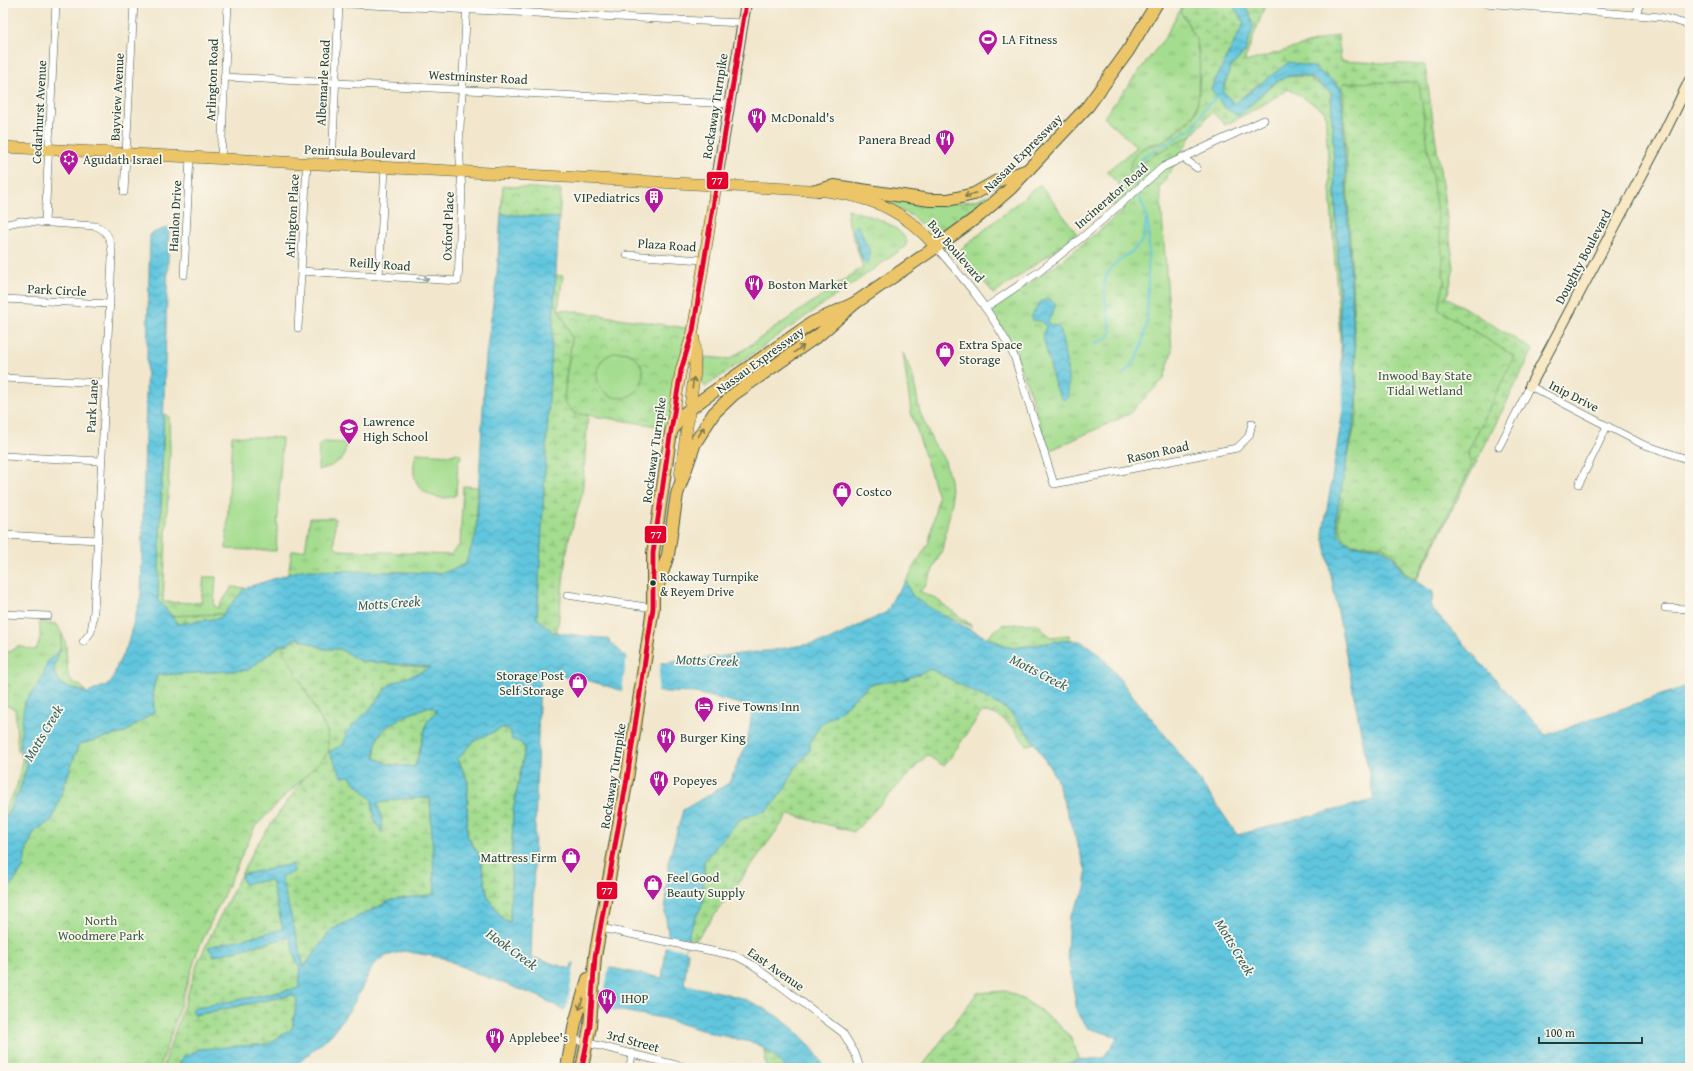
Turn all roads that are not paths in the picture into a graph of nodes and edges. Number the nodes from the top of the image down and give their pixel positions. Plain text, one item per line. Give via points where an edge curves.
1 (56, 3) edge
2 (134, 3) edge
3 (228, 3) edge
4 (329, 3) edge
5 (339, 3) edge
6 (746, 3) edge
7 (1157, 3) edge
8 (1484, 3) edge
9 (1640, 3) edge
10 (467, 6) edge
11 (1558, 6) edge
12 (1636, 15) junction
13 (742, 23) junction
14 (1690, 25) edge
15 (224, 77) junction
16 (335, 82) junction
17 (1689, 86) edge
18 (462, 88) junction
19 (730, 104) junction
20 (1264, 120) dead end
21 (3, 147) edge
22 (48, 149) junction
23 (127, 154) junction
24 (190, 157) junction
25 (1182, 157) junction
26 (221, 159) junction
27 (307, 163) junction
28 (332, 165) junction
29 (385, 168) junction
30 (1197, 168) dead end
31 (1031, 169) junction
32 (460, 171) junction
33 (716, 186) junction
34 (819, 190) junction
35 (124, 192) dead end
36 (45, 222) junction
37 (3, 225) edge
38 (936, 248) junction
39 (627, 254) dead end
40 (704, 260) junction
41 (301, 271) junction
42 (184, 275) dead end
43 (379, 276) junction
44 (458, 281) joint
45 (3, 299) edge
46 (855, 303) junction
47 (110, 304) junction
48 (986, 308) junction
49 (298, 328) dead end
50 (694, 331) junction
51 (3, 378) edge
52 (105, 383) junction
53 (1530, 386) junction
54 (690, 408) junction
55 (1252, 423) dead end
56 (1607, 426) junction
57 (671, 432) junction
58 (1500, 447) dead end
59 (3, 456) edge
60 (1690, 460) edge
61 (101, 461) junction
62 (1054, 484) joint
63 (1579, 484) dead end
64 (677, 494) junction
65 (3, 535) edge
66 (98, 540) junction
67 (568, 595) dead end
68 (653, 603) junction
69 (1665, 608) dead end
70 (1690, 608) edge
71 (3, 614) edge
72 (48, 616) dead end
73 (83, 642) dead end
74 (601, 928) junction
75 (590, 984) junction
76 (572, 1039) junction
77 (587, 1042) junction
78 (632, 1053) junction
79 (567, 1068) edge
80 (582, 1068) edge
81 (630, 1068) edge
82 (688, 1068) edge
83 (860, 1068) edge

1 - 22 street, Cedarhurst Avenue
2 - 23 street, Bayview Avenue
3 - 15 street, Arlington Road
4 - 5 street
5 - 10 street
5 - 16 street, Albemarle Road
6 - 13 main road, Rockaway Turnpike
7 - 31 highway, Nassau Expressway via 1128,51 1092,101
8 - 11 street
9 - 12 street
10 - 13 street
10 - 18 street, Oxford Place
11 - 12 street
12 - 14 street via 1661,17
13 - 19 main road, Rockaway Turnpike
15 - 16 street, Westminster Road
15 - 26 street, Arlington Road
16 - 18 street, Westminster Road
16 - 28 street, Albemarle Road
17 - 53 main road, Doughty Boulevard
18 - 19 street, Westminster Road
18 - 32 street, Oxford Place
19 - 33 main road, Rockaway Turnpike
20 - 25 street, Incinerator Road
21 - 22 main road, Peninsula Boulevard
22 - 23 main road, Peninsula Boulevard
22 - 36 street, Cedarhurst Avenue
23 - 24 main road, Peninsula Boulevard
23 - 35 street, Bayview Avenue
24 - 26 main road, Peninsula Boulevard
24 - 42 street, Hanlon Drive
25 - 30 street
25 - 48 street, Incinerator Road via 1166,165 1040,271
26 - 27 main road, Peninsula Boulevard
27 - 28 main road, Peninsula Boulevard
27 - 41 street, Arlington Place
28 - 29 main road, Peninsula Boulevard
29 - 32 main road, Peninsula Boulevard
29 - 43 street
31 -> 34 highway via 997,181 974,194 948,200 930,200 834,186
31 - 38 highway, Nassau Expressway via 980,215
32 - 33 main road, Peninsula Boulevard
32 - 44 street, Oxford Place via 462,191
33 - 34 main road, Bay Boulevard
33 - 40 main road, Rockaway Turnpike
34 - 38 main road, Bay Boulevard via 851,195 897,212 912,222
36 - 37 street via 14,222
36 - 47 street, Park Lane via 95,226 108,235 112,258
38 - 46 highway, Nassau Expressway
38 - 48 street, Bay Boulevard
39 - 40 street, Plaza Road
40 - 50 main road, Rockaway Turnpike
41 - 43 street, Reilly Road
41 - 49 street, Arlington Place
43 -> 44 street, Reilly Road
45 - 47 street, Park Circle
46 - 54 highway, Nassau Expressway via 812,323
64 -> 46 highway, Nassau Expressway via 698,436 720,406 820,334
47 - 52 street, Park Lane
48 - 62 street, Bay Boulevard via 1014,356
54 -> 50 main road, Rockaway Turnpike via 695,371
50 - 57 main road, Rockaway Turnpike via 681,370
51 - 52 street
52 - 61 street, Park Lane
53 - 56 street, Inip Drive
53 - 58 street, Doughty Boulevard
54 - 57 highway, Nassau Expressway via 678,419
54 - 64 main road, Rockaway Turnpike
55 - 62 street, Rason Road via 1249,436 1237,448
56 - 60 street, Inip Drive via 1657,450
56 - 63 street, Inip Drive
57 - 68 highway, Rockaway Turnpike via 653,553
59 - 61 street
61 - 66 street, Park Lane
64 - 68 highway, Rockaway Turnpike via 668,555
65 - 66 street
66 - 73 street, Park Lane via 91,632
67 - 68 street
68 - 74 highway, Rockaway Turnpike via 638,710
69 - 70 street
71 - 72 street
74 - 75 highway, Rockaway Turnpike
74 - 83 street, East Avenue via 736,956 753,965 843,1033 856,1053
75 -> 76 highway via 575,1023
75 - 77 highway via 590,1026
76 - 77 street, 3rd Street
76 - 79 highway
77 - 78 street, 3rd Street
77 - 80 highway
78 - 81 street
78 - 82 street, 3rd Street

